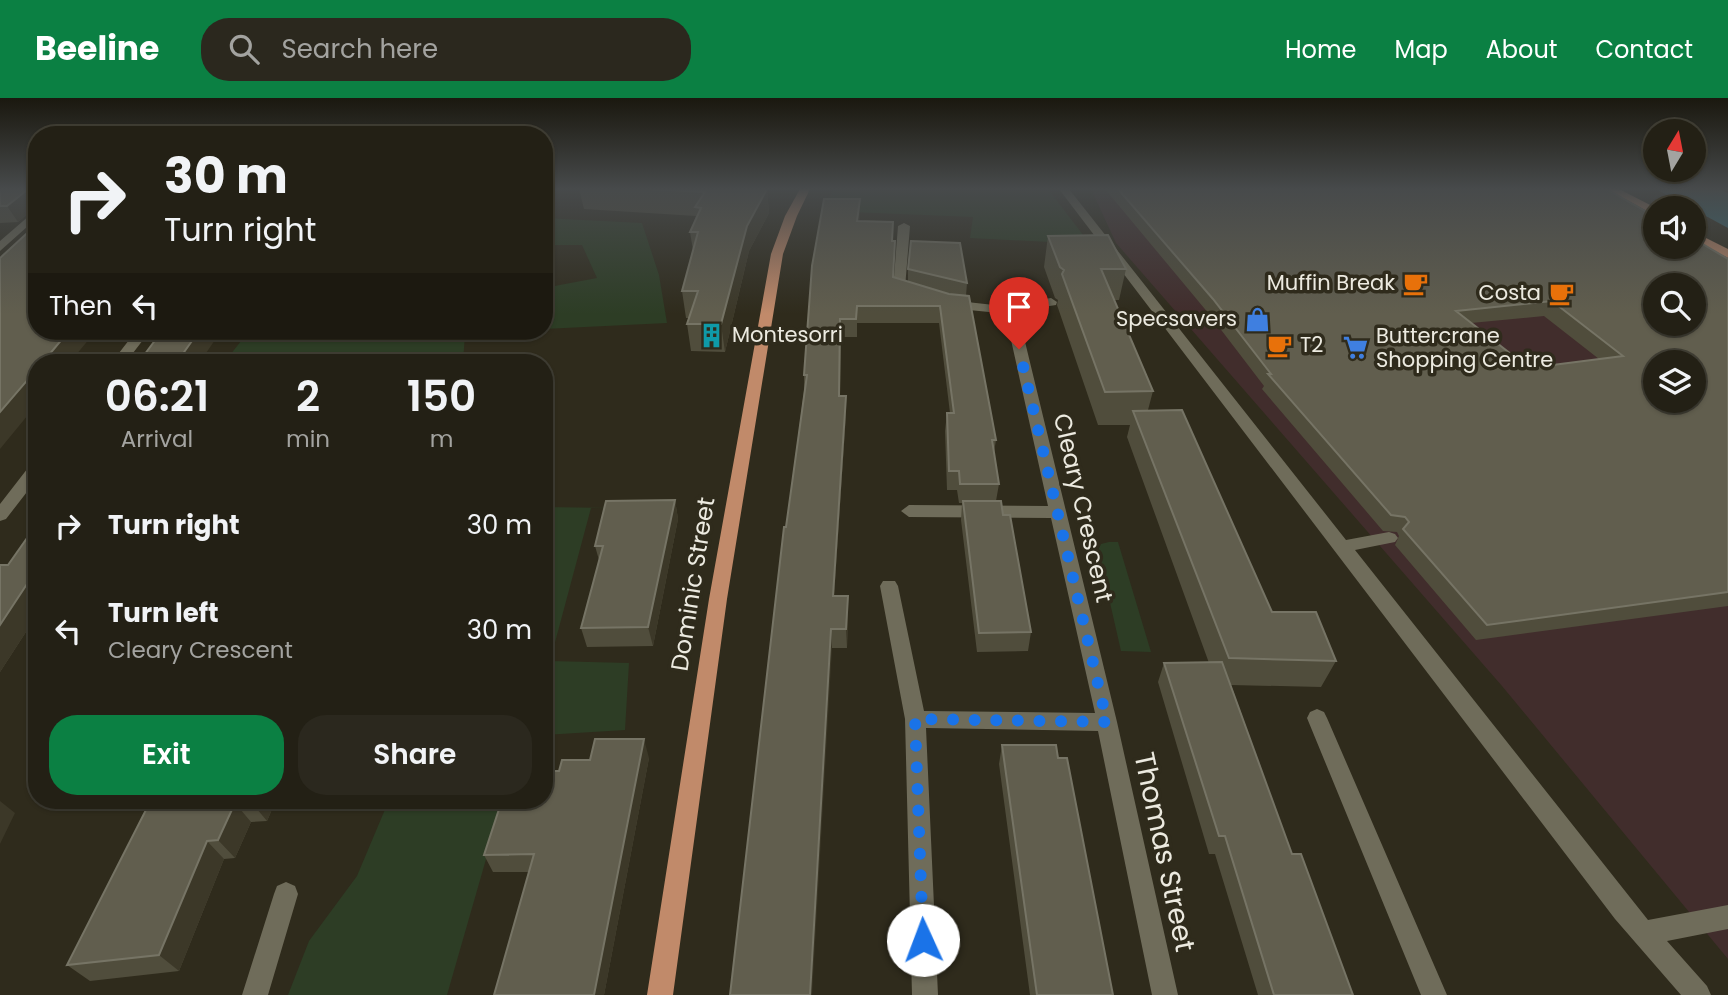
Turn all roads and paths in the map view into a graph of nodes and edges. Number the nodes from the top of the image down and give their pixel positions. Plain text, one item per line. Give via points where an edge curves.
1 (17, 231) edge
2 (786, 231) edge
3 (904, 231) edge
4 (1096, 231) edge
5 (1706, 242) edge
6 (0, 247) edge
7 (1728, 254) edge
8 (1051, 302) dead end
9 (1003, 310) junction
10 (136, 340) edge
11 (125, 354) edge
12 (28, 479) edge
13 (909, 511) dead end
14 (1059, 512) junction
15 (0, 515) edge
16 (1389, 538) dead end
17 (1339, 547) junction
18 (889, 586) dead end
19 (1317, 718) dead end
20 (915, 719) junction
21 (1107, 722) junction
22 (286, 894) dead end
23 (1728, 917) edge
24 (1643, 933) junction
25 (255, 995) edge
26 (660, 995) edge
27 (925, 995) edge
28 (1165, 995) edge
29 (1434, 995) edge
30 (1698, 995) edge

1 - 6 street
2 - 26 main road, Dominic Street via 777,254 718,599
3 - 9 street via 899,290 933,301
4 - 17 street
5 - 7 main road
8 - 9 street
9 - 14 street, Cleary Crescent via 1013,321
10 - 11 street
12 - 15 street
13 - 14 street
14 - 21 street, Cleary Crescent
16 - 17 street
17 - 24 street
18 - 20 street
19 - 29 street
20 - 21 street
20 - 27 street
21 - 28 street, Thomas Street
22 - 25 street
23 - 24 street
24 - 30 street

